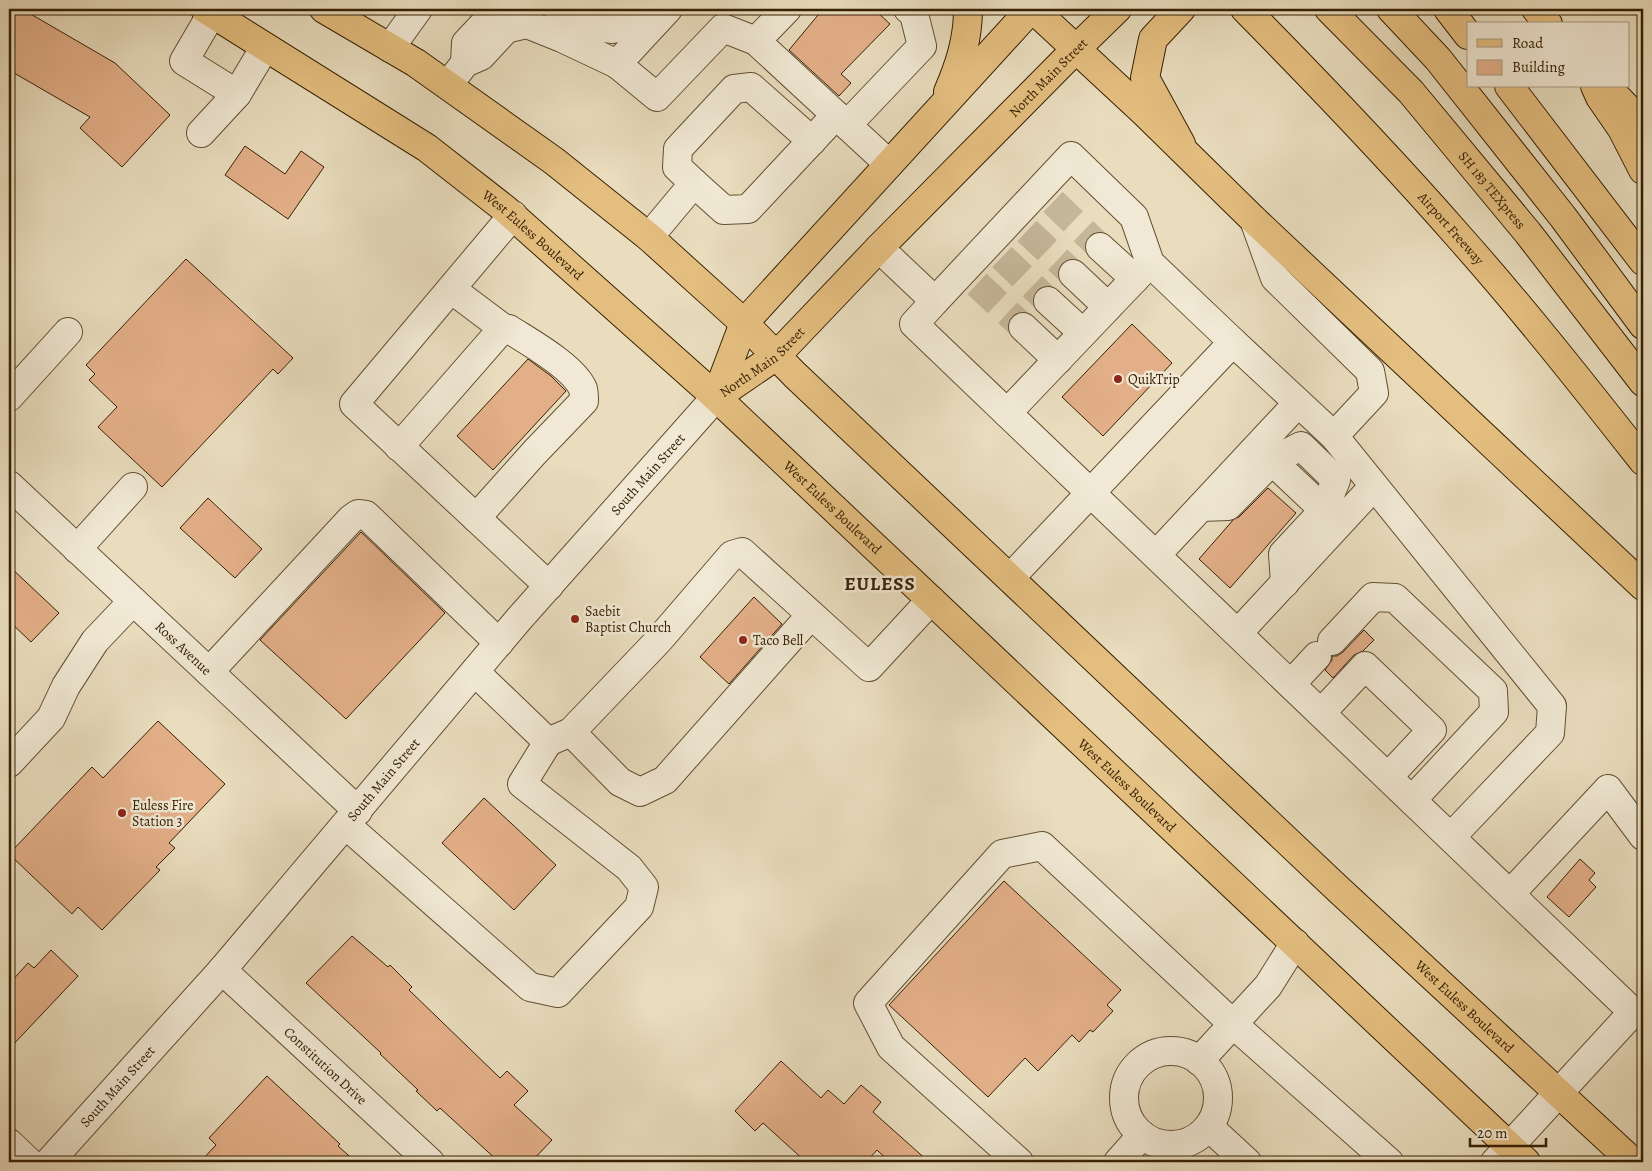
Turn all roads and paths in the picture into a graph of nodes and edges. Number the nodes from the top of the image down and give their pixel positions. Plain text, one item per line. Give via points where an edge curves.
1 (324, 9) edge
2 (418, 9) edge
3 (498, 9) edge
4 (557, 9) edge
5 (647, 9) edge
6 (668, 9) edge
7 (787, 9) edge
8 (908, 9) edge
9 (968, 9) edge
10 (1032, 9) edge
11 (1118, 9) edge
12 (1181, 9) edge
13 (1245, 9) edge
14 (1329, 9) edge
15 (1391, 9) edge
16 (1448, 9) edge
17 (1536, 9) edge
18 (223, 14) edge
19 (526, 16) edge
20 (591, 18) edge
21 (1546, 22) edge
22 (1467, 34) edge
23 (756, 41) junction
24 (265, 47) junction
25 (390, 48) junction
26 (1076, 48) junction
27 (465, 63) junction
28 (618, 64) junction
29 (448, 85) junction
30 (1512, 88) edge
31 (1596, 88) edge
32 (1608, 88) edge
33 (237, 94) junction
34 (943, 104) junction
35 (841, 120) junction
36 (201, 133) dead end
37 (1643, 133) edge
38 (812, 141) junction
39 (1185, 152) junction
40 (889, 164) junction
41 (1643, 170) edge
42 (694, 184) junction
43 (513, 215) junction
44 (1254, 220) junction
45 (649, 236) junction
46 (1100, 246) tunnel mouth
47 (879, 248) junction
48 (1643, 261) edge
49 (1142, 271) junction
50 (1073, 274) tunnel mouth
51 (450, 289) junction
52 (935, 300) junction
53 (1048, 301) tunnel mouth
54 (1108, 307) junction
55 (744, 323) junction
56 (1643, 324) edge
57 (1023, 327) tunnel mouth
58 (503, 328) junction
59 (68, 332) dead end
60 (1083, 333) junction
61 (1233, 342) junction
62 (776, 356) junction
63 (1058, 360) junction
64 (1643, 382) edge
65 (9, 397) edge
66 (716, 397) junction
67 (1298, 403) junction
68 (1007, 413) junction
69 (1334, 436) junction
70 (399, 446) junction
71 (1643, 461) edge
72 (9, 486) edge
73 (1374, 486) junction
74 (133, 487) dead end
75 (1090, 492) junction
76 (1201, 507) junction
77 (476, 518) junction
78 (77, 549) junction
79 (1156, 555) junction
80 (1010, 578) junction
81 (1285, 583) junction
82 (549, 586) junction
83 (1643, 586) edge
84 (931, 600) junction
85 (133, 601) junction
86 (811, 615) junction
87 (1238, 634) junction
88 (499, 643) junction
89 (209, 672) junction
90 (475, 672) junction
91 (1290, 684) junction
92 (1321, 713) junction
93 (559, 737) junction
94 (9, 763) edge
95 (1388, 777) junction
96 (1412, 800) junction
97 (352, 818) junction
98 (1643, 836) edge
99 (1451, 837) junction
100 (1510, 894) junction
101 (1295, 943) junction
102 (222, 970) junction
103 (1640, 1012) edge
104 (1232, 1024) junction
105 (1199, 1060) junction
106 (1559, 1093) junction
107 (1209, 1127) junction
108 (1142, 1135) junction
109 (9, 1143) edge
110 (1510, 1157) edge
111 (29, 1162) edge
112 (49, 1162) edge
113 (430, 1162) edge
114 (1019, 1162) edge
115 (1118, 1162) edge
116 (1247, 1162) edge
117 (1389, 1162) edge
118 (1633, 1162) edge

1 - 25 main road, West Euless Boulevard
2 - 25 street
3 - 27 street via 466,43
4 - 20 street via 563,20 574,25
5 - 20 street via 628,25 613,29
6 - 28 street
7 - 23 street
8 - 35 street via 914,14 922,46
9 - 34 main road via 968,31
10 - 26 main road
10 - 34 main road, North Main Street
11 - 26 main road, North Main Street
12 - 39 main road via 1153,39 1145,78
13 - 71 main road, Airport Freeway via 1335,100 1461,239 1552,346
14 - 64 main road, SH 183 TEXpress via 1411,92 1528,233
15 - 56 main road via 1444,67
16 - 22 main road
17 - 21 main road
18 - 24 main road, West Euless Boulevard
18 - 33 street via 184,61
19 - 27 street via 506,29 481,56
19 - 28 street via 562,38
23 - 28 street via 723,28 657,97
23 - 35 street
24 - 33 street
24 - 43 main road, West Euless Boulevard via 427,148
25 - 29 main road, West Euless Boulevard
26 - 39 main road
26 - 47 main road, North Main Street
27 - 29 street
29 - 45 main road, West Euless Boulevard via 554,161
30 - 48 main road
31 - 41 main road
32 - 37 main road via 1629,110
33 - 36 street
34 - 40 main road, North Main Street
35 - 38 street
35 - 40 street
38 - 42 street via 748,209 724,210
38 - 42 street via 751,87 734,89 678,148 677,167
39 - 44 main road
40 - 55 main road, North Main Street
42 - 45 street
43 - 51 street
43 - 66 main road, West Euless Boulevard
44 - 69 street via 1274,278 1370,371 1374,393
44 - 83 main road
45 - 55 main road, West Euless Boulevard
46 - 49 street
47 - 52 street
47 - 62 main road, North Main Street
49 - 52 street via 1134,217 1071,156 1046,196 970,278
49 - 54 street
49 - 61 street
50 - 54 street
51 - 58 street
51 - 70 street via 354,404
52 - 68 street via 914,324
53 - 60 street
54 - 60 street
55 - 62 main road, West Euless Boulevard
55 - 66 main road, North Main Street
57 - 63 street
58 - 70 street
58 - 77 street via 553,358 568,371 583,389 584,400
59 - 65 street
60 - 63 street
61 - 67 street
61 - 75 street
62 - 66 main road, North Main Street
62 - 80 main road, West Euless Boulevard
63 - 68 street
66 - 82 street, South Main Street
66 - 84 main road, West Euless Boulevard
67 - 69 street
67 - 76 street
68 - 75 street
69 - 73 street
70 - 77 street
72 - 78 street, Ross Avenue
73 - 81 street
73 - 99 street via 1552,706 1550,733
74 - 78 street
75 - 79 street
75 - 80 street
76 - 79 street
76 - 81 street via 1228,506 1272,461 1324,510 1283,554
77 - 82 street
78 - 85 street, Ross Avenue
79 - 87 street
80 - 106 main road, West Euless Boulevard
81 - 87 street
82 - 88 street, South Main Street
84 - 86 street via 869,668
84 - 101 main road, West Euless Boulevard
85 - 89 street, Ross Avenue
85 - 94 street via 95,641 66,686 52,718
86 - 93 street via 665,780 640,792 620,782
86 - 93 street via 742,552 732,556 658,641
87 - 91 street
88 - 89 street via 366,515 358,514
88 - 90 street, South Main Street
89 - 97 street, Ross Avenue
90 - 93 street
90 - 97 street, South Main Street
91 - 92 street
91 - 96 street via 1373,597 1395,598 1493,691 1494,712
92 - 95 street
92 - 95 street via 1365,666 1432,730
93 - 97 street, Ross Avenue via 522,784 629,868 644,887 639,907 558,993 530,987
95 - 96 street
96 - 99 street
97 - 102 street, South Main Street
98 - 100 street via 1608,790
99 - 100 street
100 - 103 street
101 - 104 street via 1268,986
101 - 110 main road, West Euless Boulevard
102 - 112 street, South Main Street
102 - 113 street, Constitution Drive
103 - 106 street
104 - 105 street
104 - 114 street via 1042,846 1002,854 868,1003 891,1047
104 - 117 street
105 - 107 street via 1210,1071 1216,1084 1216,1114
105 - 108 street via 1184,1053 1168,1051 1139,1064 1129,1077 1124,1092 1125,1108 1131,1123
106 - 110 street
106 - 118 main road, West Euless Boulevard
107 - 108 street via 1185,1144 1155,1143
107 - 116 street
108 - 115 street
109 - 111 street

